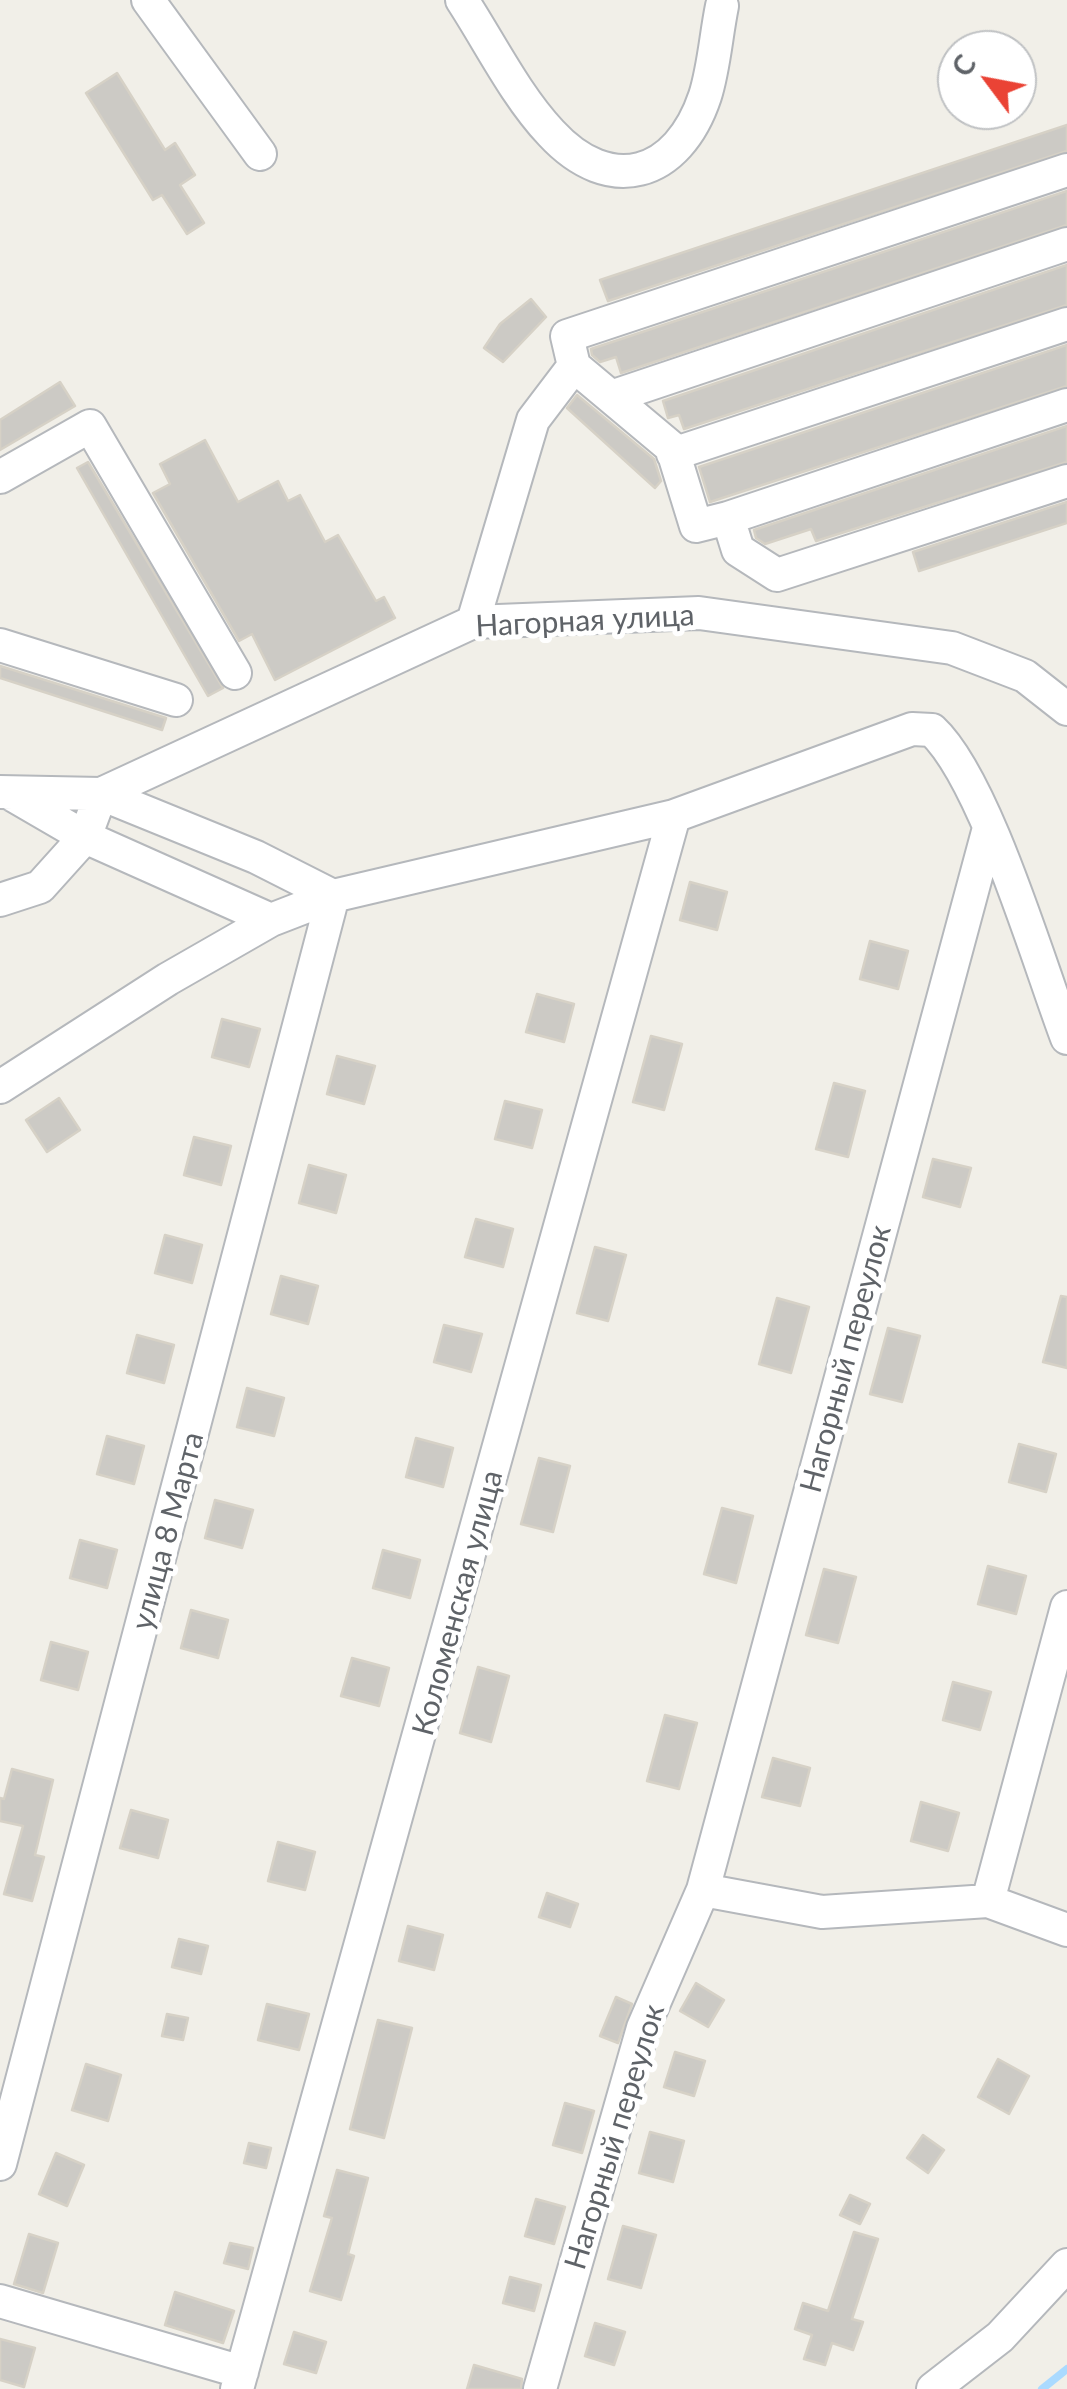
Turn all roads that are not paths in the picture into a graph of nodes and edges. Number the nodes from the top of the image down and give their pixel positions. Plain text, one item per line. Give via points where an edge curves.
1 (148, 0) edge
2 (462, 0) edge
3 (722, 6) dead end
4 (260, 154) dead end
5 (1067, 170) edge
6 (1067, 244) edge
7 (1067, 324) edge
8 (574, 366) junction
9 (611, 396) junction
10 (1067, 404) edge
11 (674, 454) junction
12 (0, 477) edge
13 (1067, 481) edge
14 (728, 518) junction
15 (473, 622) junction
16 (0, 645) edge
17 (235, 673) dead end
18 (176, 700) dead end
19 (1067, 709) edge
20 (4, 792) edge
21 (101, 794) junction
22 (674, 816) junction
23 (989, 828) junction
24 (85, 837) junction
25 (333, 896) junction
26 (0, 900) edge
27 (270, 920) junction
28 (1067, 1038) edge
29 (0, 1087) edge
30 (1067, 1607) edge
31 (704, 1890) junction
32 (988, 1901) junction
33 (1067, 1930) edge
34 (0, 2164) edge
35 (1066, 2264) edge
36 (0, 2301) edge
37 (240, 2380) edge
38 (540, 2389) edge
39 (933, 2389) edge

1 - 4 street
2 - 3 street via 548,131 582,163 617,173 650,168 683,142 705,96
5 - 8 street via 567,336
6 - 9 street
7 - 11 street
8 - 9 street
8 - 15 street via 532,420
9 - 11 street
10 - 14 street
11 - 14 street via 696,526
12 - 17 street via 90,426
13 - 14 street via 778,575 738,550
15 - 19 street, Нагорная улица via 698,613 952,648 1024,676
15 - 21 street, Нагорная улица
16 - 18 street
20 - 21 street, Нагорная улица
20 - 24 street
21 - 24 street
21 - 25 street
22 - 23 street via 912,729 932,730 947,744
22 - 25 street
22 - 37 street, Коломенская улица
23 - 28 street
23 - 31 street, Нагорный переулок
24 - 26 street via 40,887
24 - 27 street
25 - 27 street
25 - 34 street, улица 8 Марта
27 - 29 street
30 - 32 street
31 - 32 street via 822,1912
31 - 38 street, Нагорный переулок via 643,2028
32 - 33 street
35 - 39 street via 1000,2337
36 - 37 street

